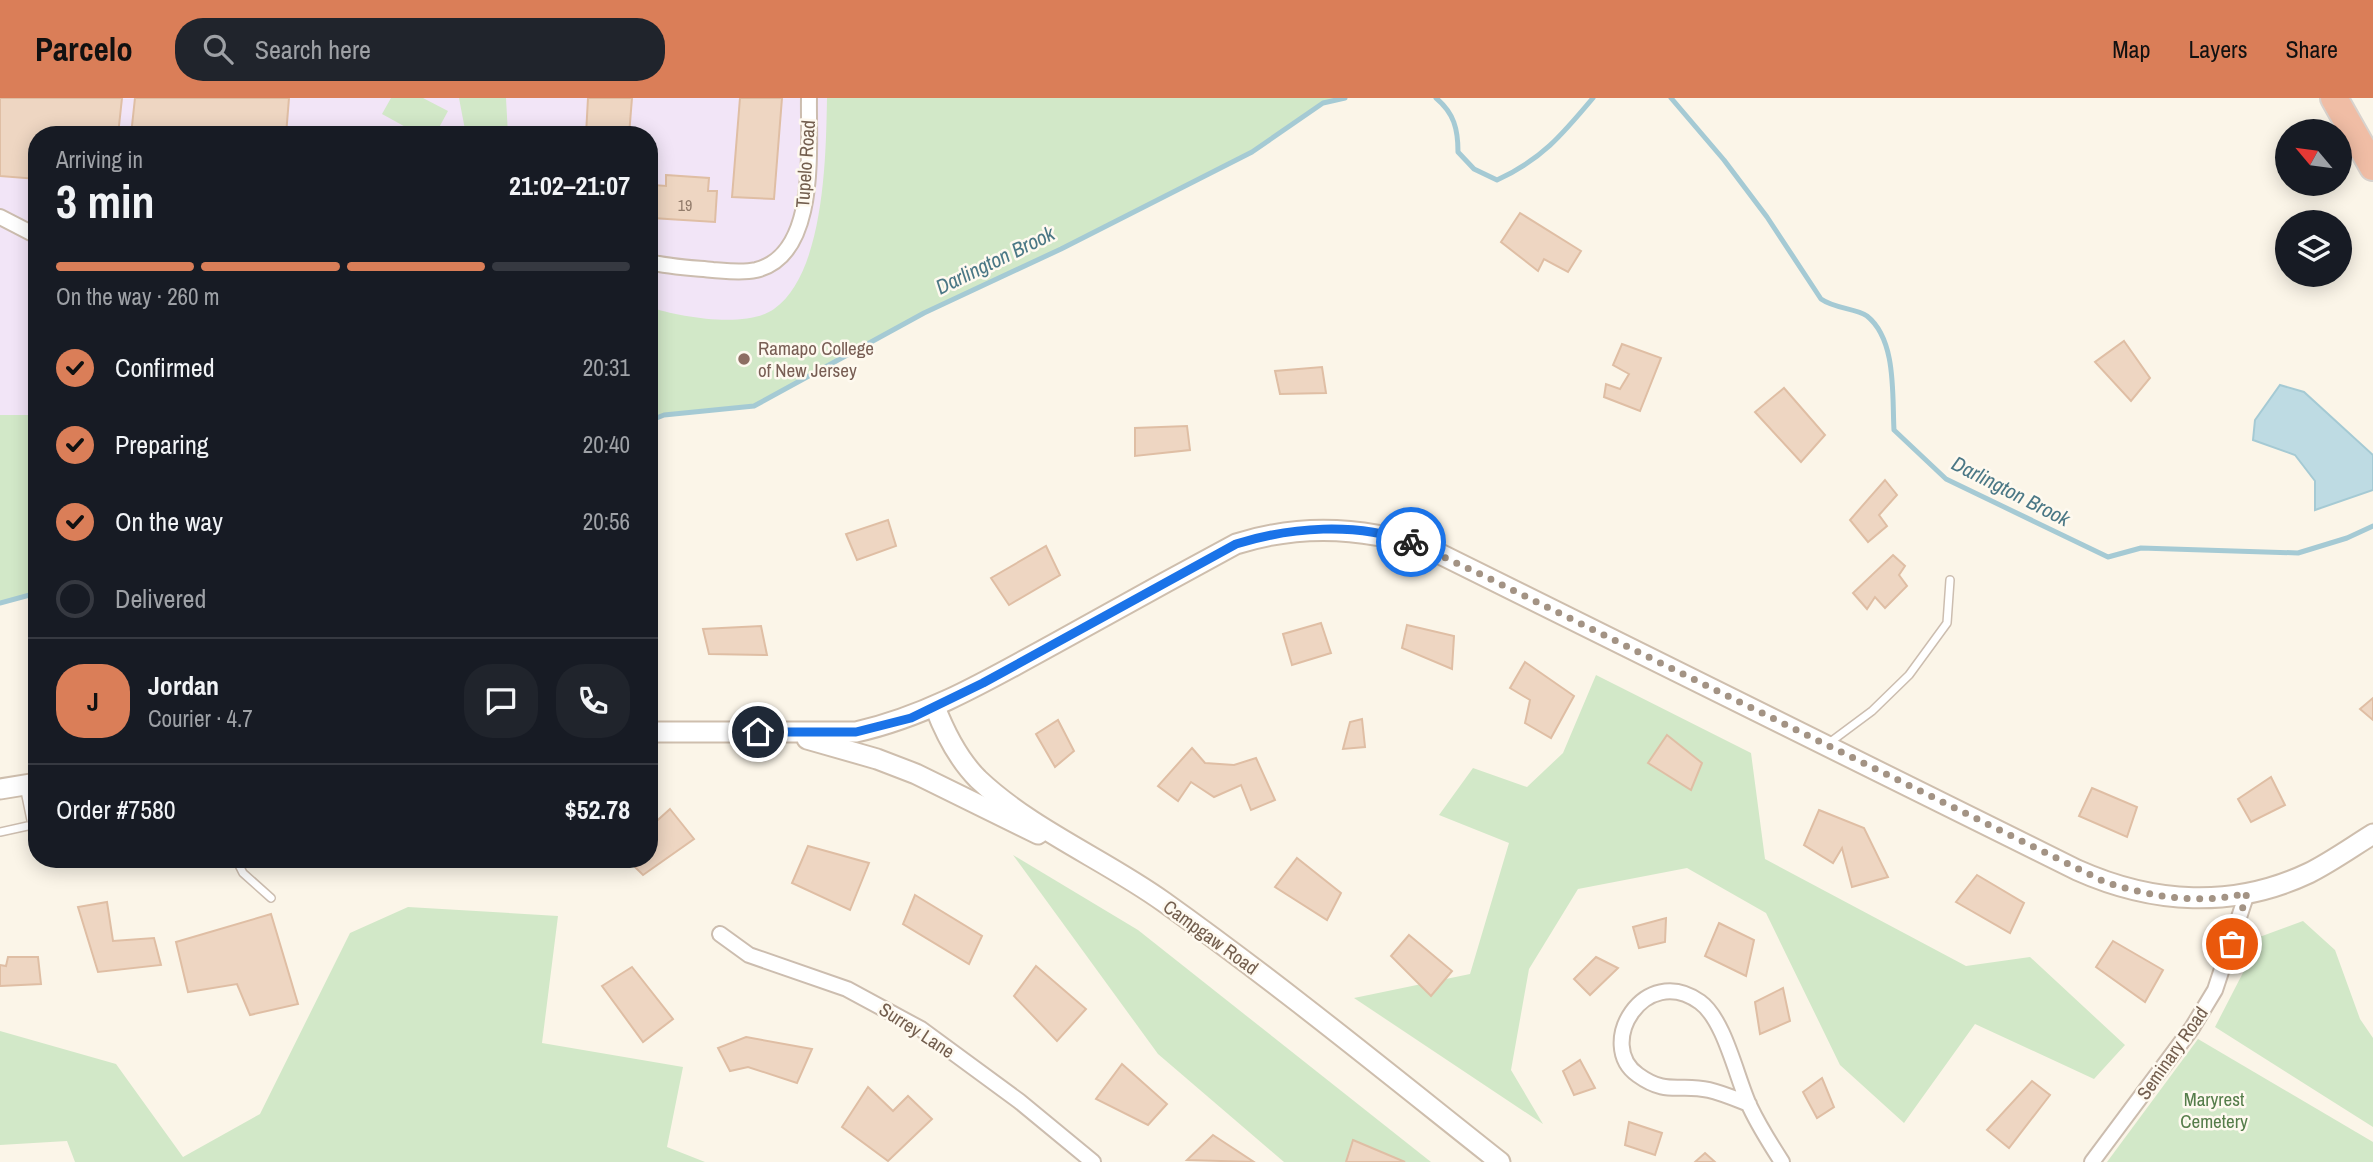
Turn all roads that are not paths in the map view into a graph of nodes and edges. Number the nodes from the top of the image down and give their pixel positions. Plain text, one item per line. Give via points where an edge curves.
1 (809, 98) edge
2 (2334, 98) edge
3 (2373, 167) edge
4 (0, 217) edge
5 (28, 231) edge
6 (658, 264) edge
7 (1950, 580) dead end
8 (935, 707) junction
9 (658, 732) edge
10 (783, 732) junction
11 (1827, 745) junction
12 (28, 784) edge
13 (0, 789) edge
14 (28, 826) edge
15 (0, 832) edge
16 (2373, 834) edge
17 (1090, 857) junction
18 (240, 868) edge
19 (2247, 893) junction
20 (271, 898) dead end
21 (720, 934) dead end
22 (1749, 1104) junction
23 (1093, 1162) edge
24 (1500, 1162) edge
25 (1782, 1162) edge
26 (2092, 1162) edge

1 - 6 street, Tupelo Road via 806,204 788,249 768,264 747,271
2 - 3 highway
4 - 5 street
7 - 11 lane via 1947,623 1909,675
8 - 10 main road via 856,732
8 - 11 main road via 1236,544 1285,532 1337,529 1404,540 1432,550
8 - 17 main road, Campgaw Road via 950,740 976,777
9 - 10 main road
10 - 17 main road via 916,774
11 - 19 main road via 2105,882 2170,898
12 - 13 main road
14 - 15 lane
16 - 19 main road via 2311,872
17 - 24 main road, Campgaw Road via 1212,936
18 - 20 lane
19 - 26 street, Seminary Road via 2214,990 2192,1028
21 - 23 street, Surrey Lane via 750,955 847,989 909,1022 1019,1101
22 - 22 street via 1717,1024 1701,1002 1673,990 1646,996 1628,1016 1623,1056 1634,1073 1668,1089 1707,1089
22 - 25 street

